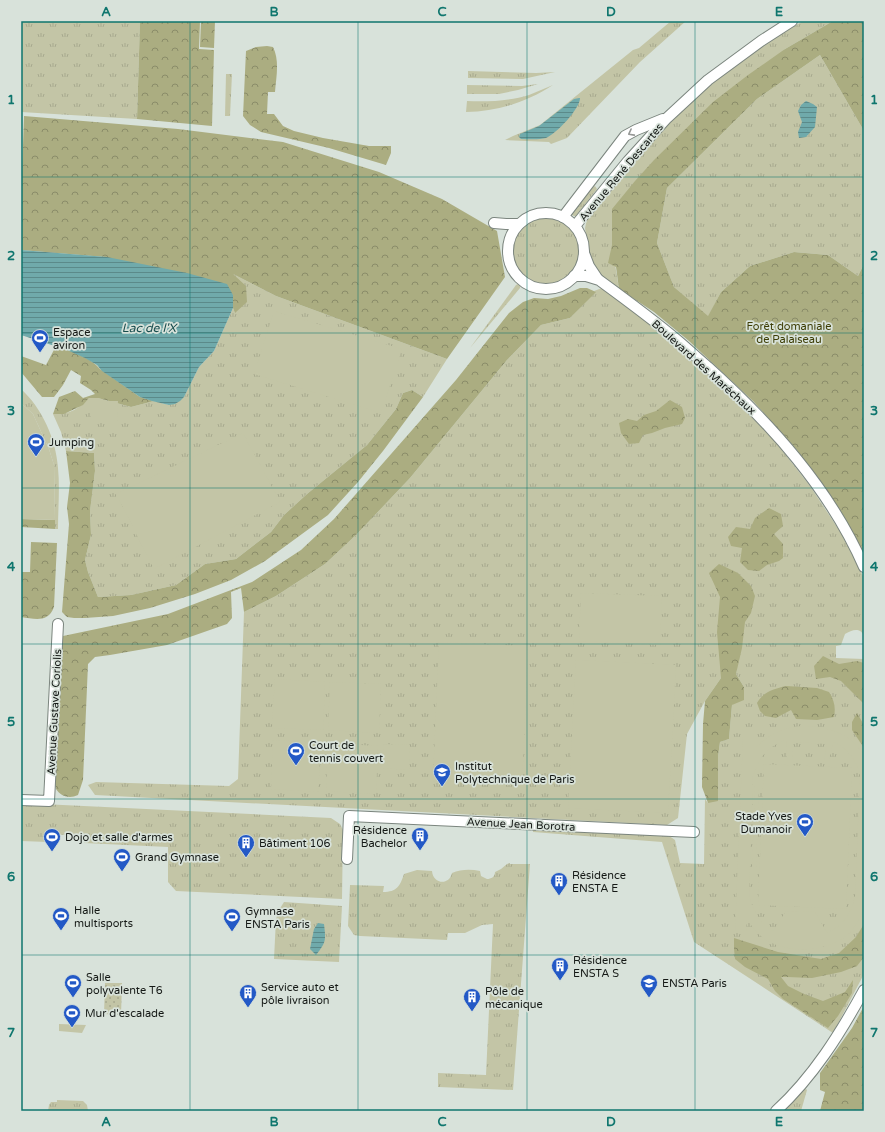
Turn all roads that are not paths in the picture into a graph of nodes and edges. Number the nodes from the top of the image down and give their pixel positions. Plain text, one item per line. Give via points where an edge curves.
1 (792, 21) edge
2 (667, 118) junction
3 (563, 217) junction
4 (519, 224) junction
5 (575, 226) junction
6 (508, 243) junction
7 (584, 253) junction
8 (574, 276) junction
9 (597, 278) junction
10 (864, 567) edge
11 (58, 624) dead end
12 (21, 800) edge
13 (694, 832) dead end
14 (347, 859) dead end
15 (864, 990) edge
16 (776, 1111) edge

1 - 2 street, Avenue René Descartes via 708,80
2 -> 3 street, Avenue René Descartes via 625,136
2 - 5 street, Avenue René Descartes
3 - 4 street via 540,213
3 - 5 street
4 - 6 street
4 - 6 street via 494,223
5 - 7 street via 582,239
6 - 8 street via 508,259 522,281 539,288 549,288 567,282
7 - 8 street
7 - 9 street, Boulevard des Maréchaux
8 - 9 street
9 - 10 street, Boulevard des Maréchaux via 677,340 734,391 780,439 833,509 854,544
11 - 12 street, Avenue Gustave Coriolis via 49,801
13 - 14 street, Avenue Jean Borotra via 349,816
15 - 16 street via 820,1061

